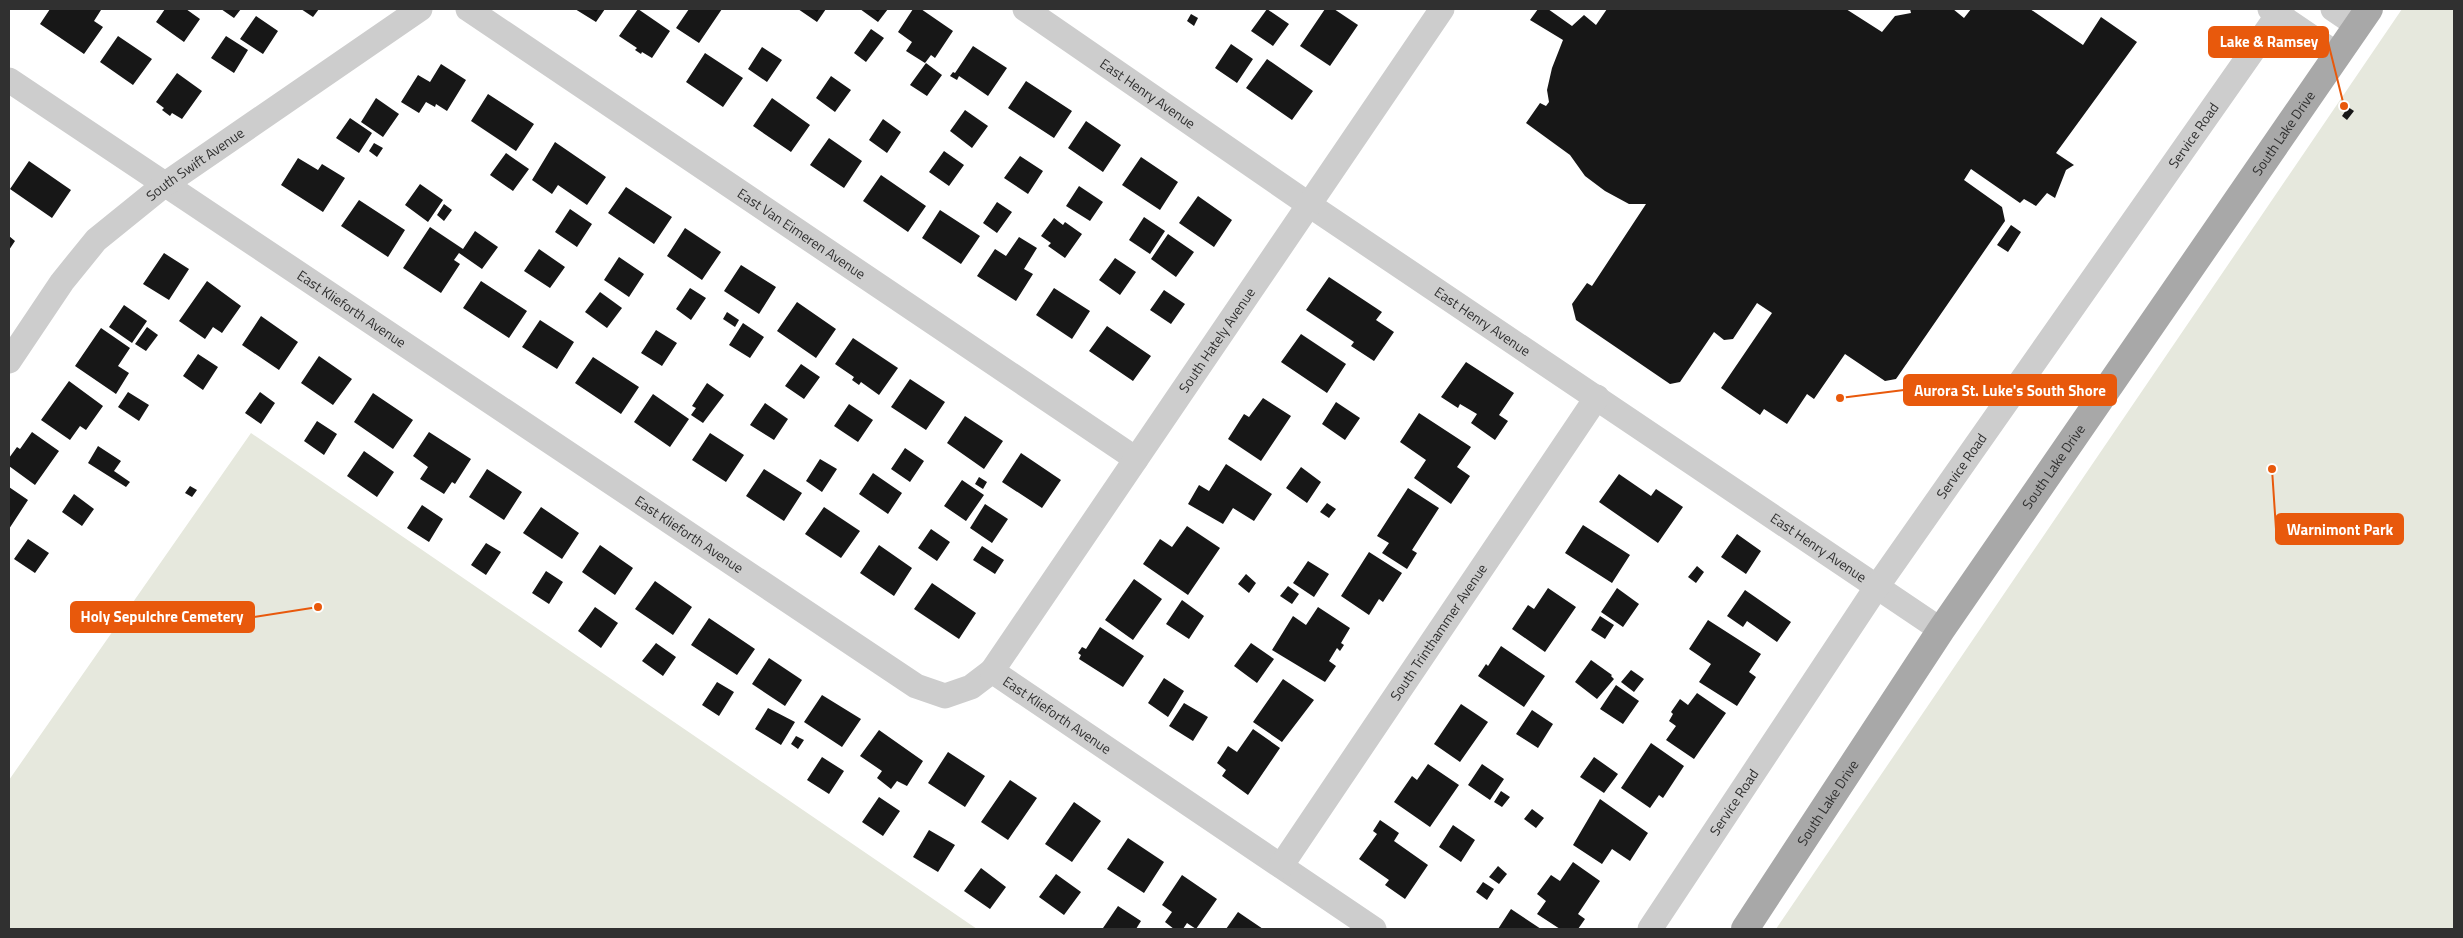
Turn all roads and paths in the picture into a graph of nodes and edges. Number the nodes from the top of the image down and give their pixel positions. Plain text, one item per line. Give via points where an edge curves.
1 (420, 9) edge
2 (468, 9) edge
3 (1025, 9) edge
4 (1442, 9) edge
5 (2333, 9) edge
6 (2277, 11) edge
7 (2363, 17) edge
8 (2338, 55) junction
9 (9, 80) edge
10 (164, 185) junction
11 (1308, 204) junction
12 (9, 361) edge
13 (1597, 397) junction
14 (1136, 459) junction
15 (1876, 588) junction
16 (1941, 630) junction
17 (992, 671) junction
18 (1281, 866) junction
19 (1374, 929) edge
20 (1650, 929) edge
21 (1745, 929) edge

1 - 10 street, South Swift Avenue
2 - 14 street, East Van Eimeren Avenue
3 - 11 street, East Henry Avenue
4 - 11 street, South Hately Avenue
5 - 7 street
6 - 8 street
6 - 15 street, Service Road
7 - 8 main road, South Lake Drive
8 - 16 main road, South Lake Drive
9 - 10 street, East Klieforth Avenue
10 - 12 street, South Swift Avenue via 96,240 62,282
10 - 17 street, East Klieforth Avenue via 916,686 945,696 971,687
11 - 13 street, East Henry Avenue
11 - 14 street, South Hately Avenue
13 - 15 street, East Henry Avenue
13 - 18 street, South Trinthammer Avenue
14 - 17 street, South Hately Avenue
15 - 16 street, East Henry Avenue
15 - 20 street, Service Road
16 - 21 main road, South Lake Drive
17 - 18 street, East Klieforth Avenue
18 - 19 street, East Klieforth Avenue

